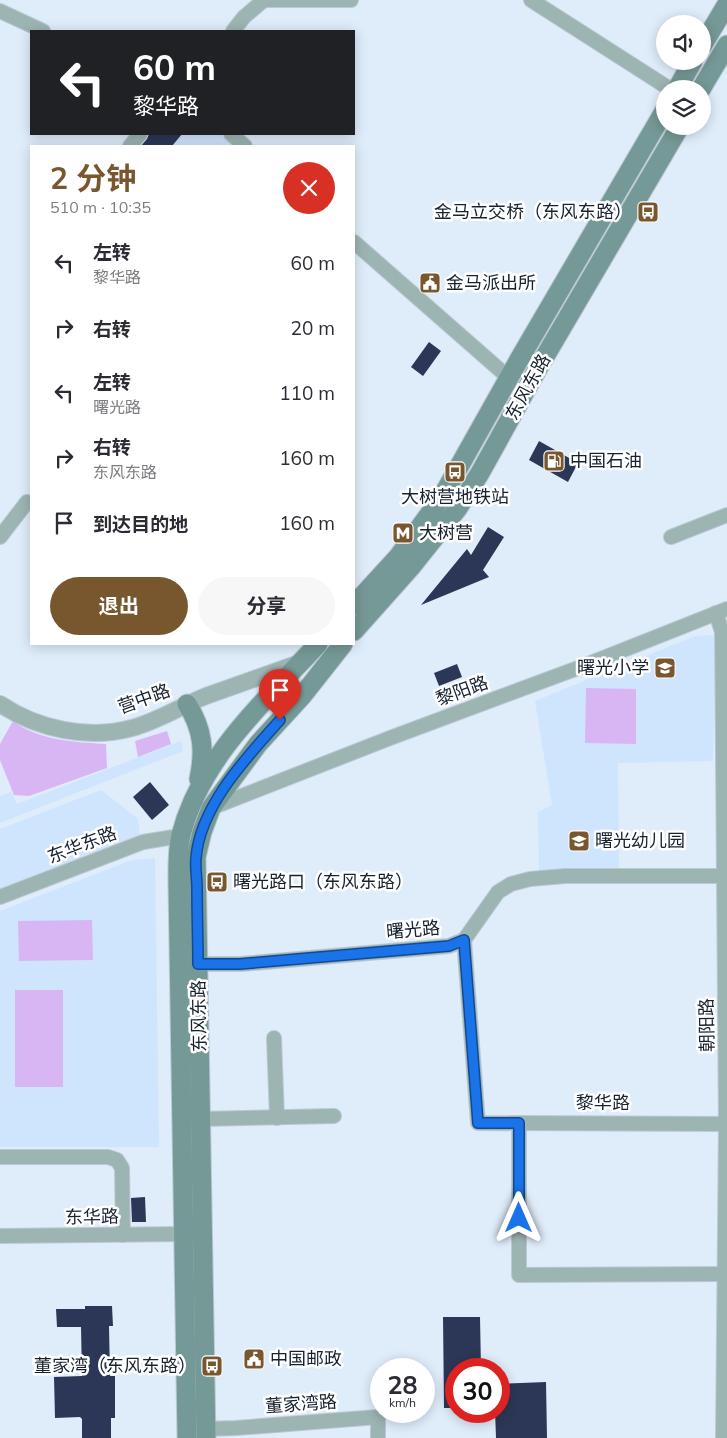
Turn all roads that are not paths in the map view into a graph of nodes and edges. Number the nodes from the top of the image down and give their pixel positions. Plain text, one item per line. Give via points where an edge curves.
1 (264, 0) edge
2 (351, 0) edge
3 (531, 0) edge
4 (727, 4) edge
5 (0, 11) edge
6 (41, 30) edge
7 (234, 30) edge
8 (711, 31) edge
9 (727, 45) edge
10 (656, 80) edge
11 (706, 80) edge
12 (656, 125) edge
13 (139, 135) edge
14 (232, 135) edge
15 (675, 135) edge
16 (131, 145) edge
17 (244, 145) edge
18 (355, 243) edge
19 (509, 378) junction
20 (26, 502) dead end
21 (727, 515) edge
22 (671, 536) dead end
23 (0, 537) edge
24 (355, 604) edge
25 (722, 611) edge
26 (355, 630) edge
27 (317, 645) edge
28 (342, 645) edge
29 (301, 662) junction
30 (0, 704) edge
31 (188, 704) junction
32 (198, 788) junction
33 (725, 795) edge
34 (211, 808) junction
35 (180, 836) junction
36 (724, 876) junction
37 (0, 897) edge
38 (464, 940) junction
39 (198, 964) junction
40 (274, 1038) dead end
41 (334, 1116) dead end
42 (278, 1118) junction
43 (201, 1119) junction
44 (519, 1123) junction
45 (727, 1124) edge
46 (0, 1157) edge
47 (184, 1234) junction
48 (123, 1235) junction
49 (0, 1236) edge
50 (724, 1274) junction
51 (206, 1433) edge
52 (187, 1438) edge
53 (378, 1438) edge
54 (722, 1438) edge

1 - 2 street
1 - 7 street
3 - 10 street
4 - 8 main road
5 - 6 street
9 - 11 main road
12 - 19 main road, 东风东路
13 - 16 street
14 - 17 street
15 - 26 main road, 东风东路 via 458,508
18 - 19 street
19 - 24 main road, 东风东路 via 442,497 398,557
20 - 23 street
21 - 22 street
25 - 33 street, 朝阳路
25 - 34 street, 黎阳路
27 - 29 main road, 东风东路
28 - 34 main road, 东风东路 via 258,744
29 - 31 street, 营中路
29 - 32 main road, 东风东路 via 232,737
30 - 31 street, 营中路 via 33,722 79,732 132,728
31 - 32 main road via 197,720 201,738 202,767
32 - 35 main road, 东风东路
33 - 36 street, 朝阳路
34 - 39 main road, 东风东路 via 196,857
35 - 37 street, 东华东路 via 144,842
35 - 47 main road, 东风东路
36 - 38 street, 曙光路 via 530,879 511,884 498,892
36 - 45 street, 朝阳路
38 - 39 street, 曙光路 via 449,946 240,964
38 - 44 street, 黎华路 via 478,1123
39 - 43 main road, 东风东路
40 - 42 street
41 - 42 street
42 - 43 street
43 - 51 main road, 东风东路
44 - 45 street, 黎华路
44 - 50 street via 519,1275
45 - 50 street, 朝阳路
46 - 48 street via 108,1157 117,1160 122,1168
47 - 48 street, 东华路
47 - 52 main road, 东风东路
48 - 49 street, 东华路
50 - 54 street, 朝阳路
51 - 53 street, 董家湾路 via 378,1417

